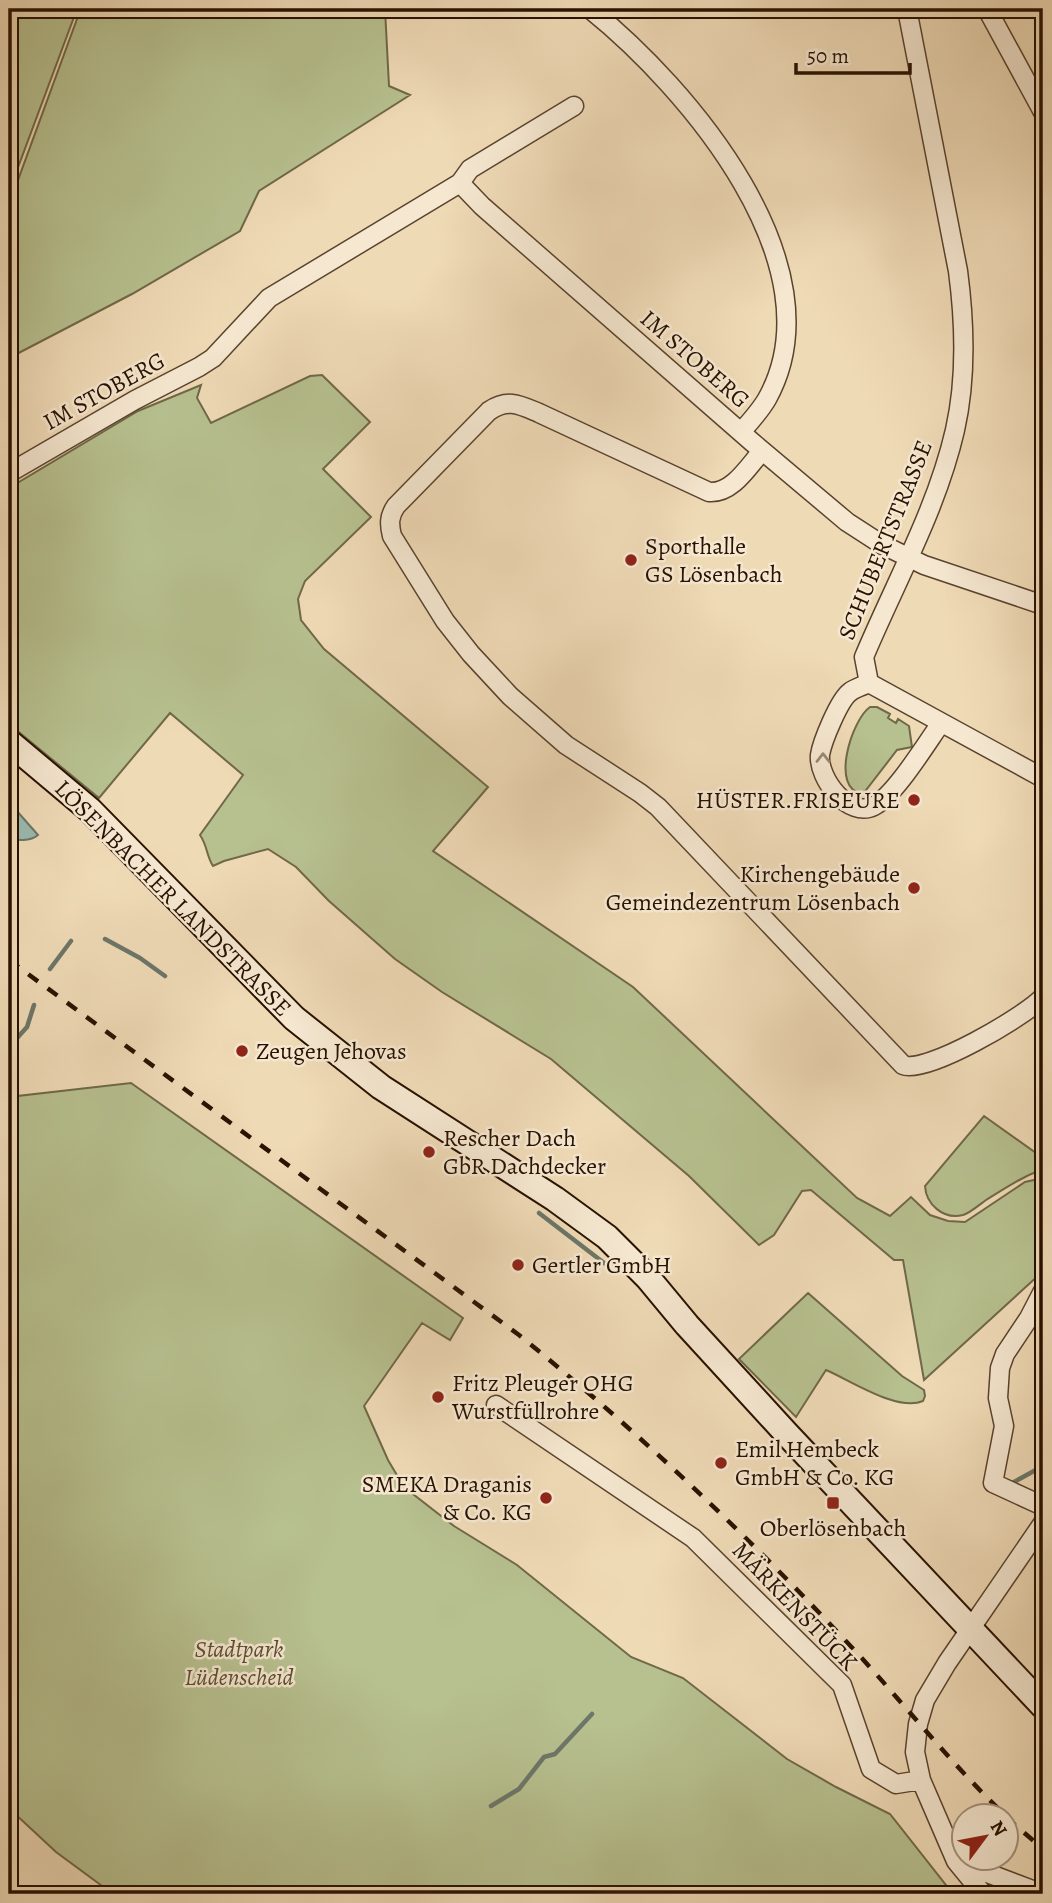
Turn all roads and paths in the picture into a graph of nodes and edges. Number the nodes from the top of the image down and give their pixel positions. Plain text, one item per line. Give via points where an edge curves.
1 (590, 9) edge
2 (907, 9) edge
3 (986, 9) edge
4 (574, 106) dead end
5 (1043, 112) edge
6 (460, 183) junction
7 (741, 432) junction
8 (762, 451) junction
9 (9, 473) edge
10 (908, 558) junction
11 (1043, 605) edge
12 (869, 683) junction
13 (941, 723) junction
14 (9, 742) edge
15 (1043, 778) edge
16 (1043, 997) edge
17 (1043, 1291) edge
18 (496, 1405) dead end
19 (1043, 1506) edge
20 (1043, 1523) edge
21 (970, 1628) junction
22 (1043, 1706) edge
23 (921, 1780) junction
24 (950, 1847) edge
25 (964, 1871) edge
26 (982, 1871) edge
27 (983, 1894) edge
28 (1043, 1894) edge

1 - 7 street via 661,74 718,144 775,251 787,309 784,349 767,399
2 - 10 street, SCHUBERTSTRASSE via 964,320 955,430
3 - 5 street
4 - 6 street, IM STOBERG via 471,169
6 - 7 street, IM STOBERG
6 - 9 street, IM STOBERG via 269,298 213,358
7 - 8 street, IM STOBERG
8 - 10 street, IM STOBERG via 847,522
8 - 16 street via 727,488 709,492 506,402 489,411 396,506 389,526 445,621 501,687 558,739 658,807 903,1065 917,1067 936,1060 1009,1023
10 - 11 street, IM STOBERG
10 - 12 street, SCHUBERTSTRASSE via 864,657
12 - 13 street
13 -> 12 street via 884,799 866,809 854,808 830,784 820,755 846,696
13 - 15 street
14 - 21 main road, LÖSENBACHER LANDSTRASSE via 90,810 294,1018 382,1087 607,1237
17 - 19 street via 1000,1368 998,1398 1004,1426 993,1483
18 - 23 street, MÄRKENSTÜCK via 693,1538 842,1685 872,1769 896,1784
20 - 21 street
21 - 22 main road, LÖSENBACHER LANDSTRASSE
21 - 23 street via 925,1700 915,1752
23 - 24 street
25 - 27 street
26 - 28 street

